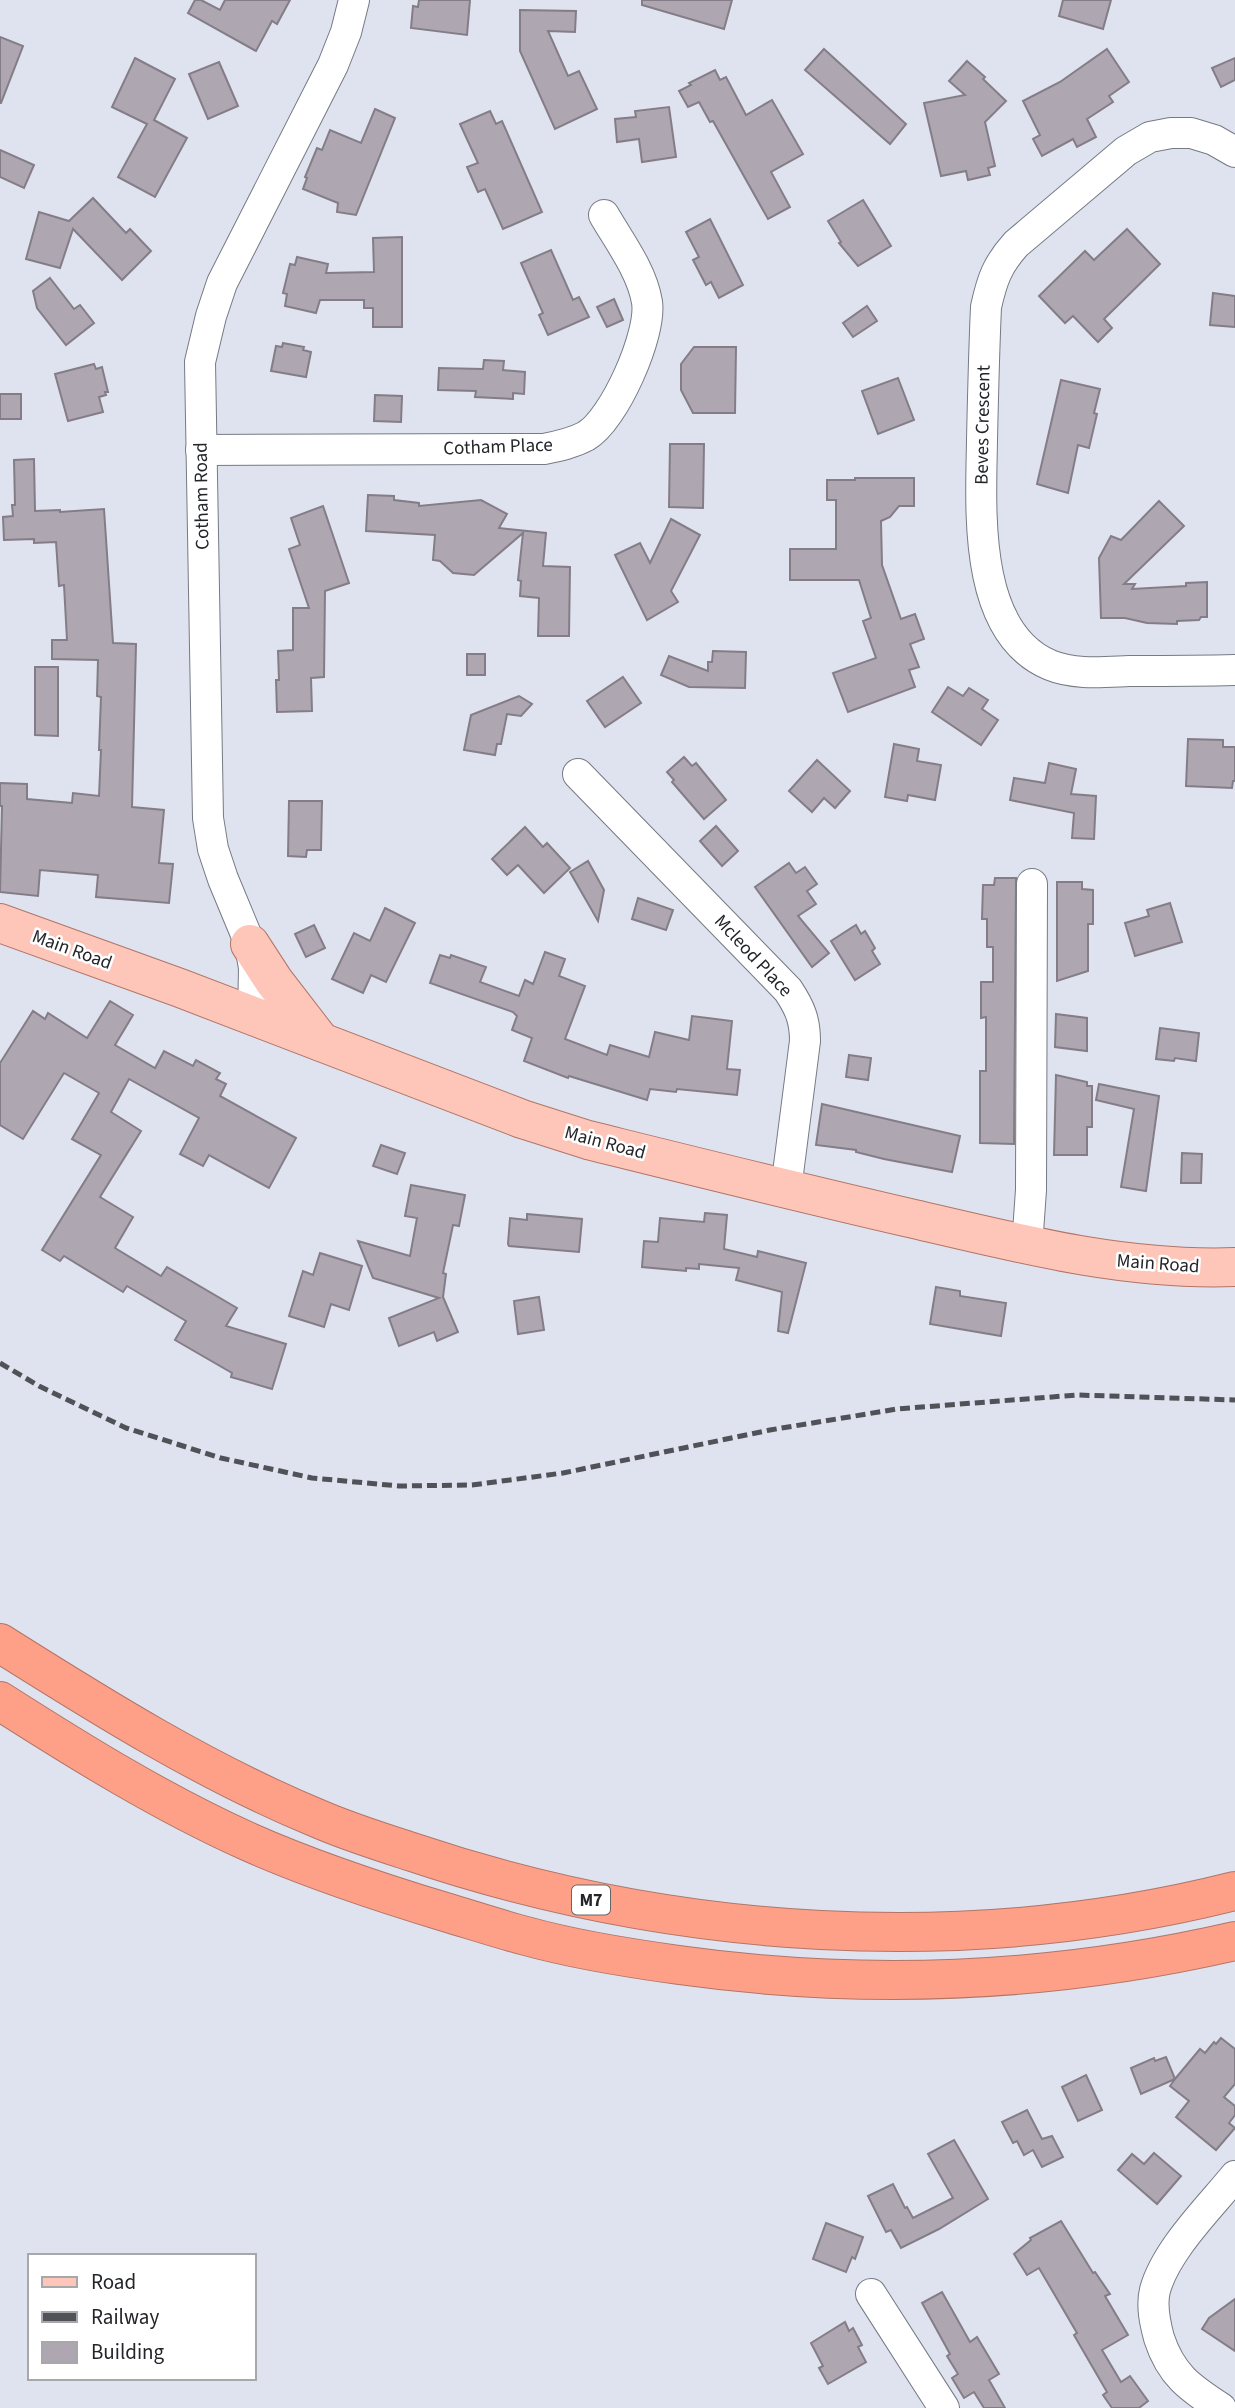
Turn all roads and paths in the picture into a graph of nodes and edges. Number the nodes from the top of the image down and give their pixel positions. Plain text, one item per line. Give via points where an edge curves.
1 (354, 0) edge
2 (1235, 152) edge
3 (604, 215) dead end
4 (201, 450) junction
5 (1235, 670) edge
6 (578, 774) dead end
7 (1032, 884) dead end
8 (0, 923) edge
9 (250, 944) junction
10 (253, 1017) junction
11 (321, 1042) junction
12 (786, 1189) junction
13 (1027, 1246) junction
14 (1235, 1267) edge
15 (0, 1643) edge
16 (0, 1701) edge
17 (1235, 1873) edge
18 (1235, 1891) edge
19 (1082, 1922) junction
20 (1235, 1941) edge
21 (1235, 2176) edge
22 (871, 2294) dead end
23 (944, 2408) edge
24 (1221, 2408) edge

1 - 4 street, Cotham Road via 332,65 222,283 200,362
2 - 5 street, Beves Crescent via 1191,133 1150,137 1126,151 1001,260 986,307 981,529 994,598 1009,629 1028,653 1078,672
3 - 4 street, Cotham Place via 642,282 647,323 637,357 605,417 588,435 544,449
4 - 9 street, Cotham Road via 208,818 223,879
6 - 12 street, Mcleod Place via 800,1007 805,1041
7 - 13 street
8 - 10 main road, Main Road
9 - 10 street, Cotham Road
9 - 11 main road
10 - 11 main road, Main Road
11 - 12 main road, Main Road via 588,1140
12 - 13 main road, Main Road
13 - 14 main road, Main Road via 1144,1265
15 - 19 highway, M7 via 224,1776 320,1820 471,1872 577,1898 725,1924 959,1931
16 - 20 highway via 138,1786 249,1842 385,1894 528,1937 631,1958 755,1975 928,1980 1103,1966
17 - 19 highway
18 - 19 highway, M7
21 - 24 street via 1178,2247 1155,2291 1154,2319 1172,2369 1190,2388
22 - 23 street

